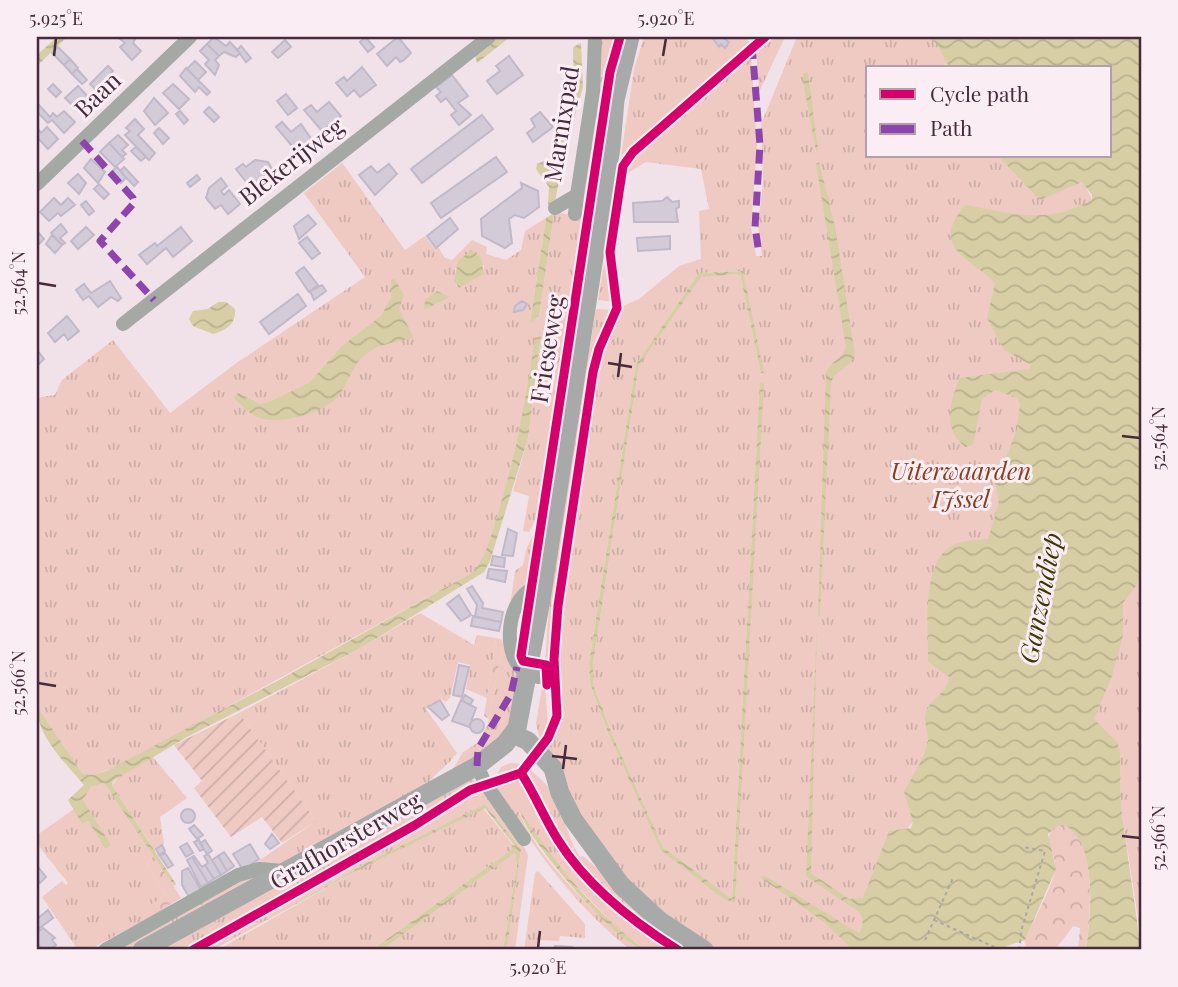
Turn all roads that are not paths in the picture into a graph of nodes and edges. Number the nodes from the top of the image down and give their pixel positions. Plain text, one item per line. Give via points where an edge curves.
1 (190, 37) edge
2 (489, 37) edge
3 (595, 37) edge
4 (633, 38) edge
5 (37, 184) edge
6 (577, 195) junction
7 (555, 208) dead end
8 (575, 214) dead end
9 (123, 324) dead end
10 (519, 741) junction
11 (477, 766) junction
12 (524, 839) dead end
13 (284, 872) junction
14 (105, 950) edge
15 (142, 950) edge
16 (704, 950) edge

1 - 5 street, Baan
2 - 9 street, Blekerijweg
3 - 6 street, Marnixpad via 593,91
4 - 10 main road, Frieseweg via 615,100 533,676 521,713
6 - 7 street, Marnixpad
6 - 8 street
10 - 11 main road, Grafhorsterweg
10 - 16 main road via 553,768 560,793 590,846 629,894
11 - 12 street
11 - 13 main road, Grafhorsterweg
13 - 14 street, Grafhorsterweg via 259,869 239,875
13 - 15 main road, Grafhorsterweg

